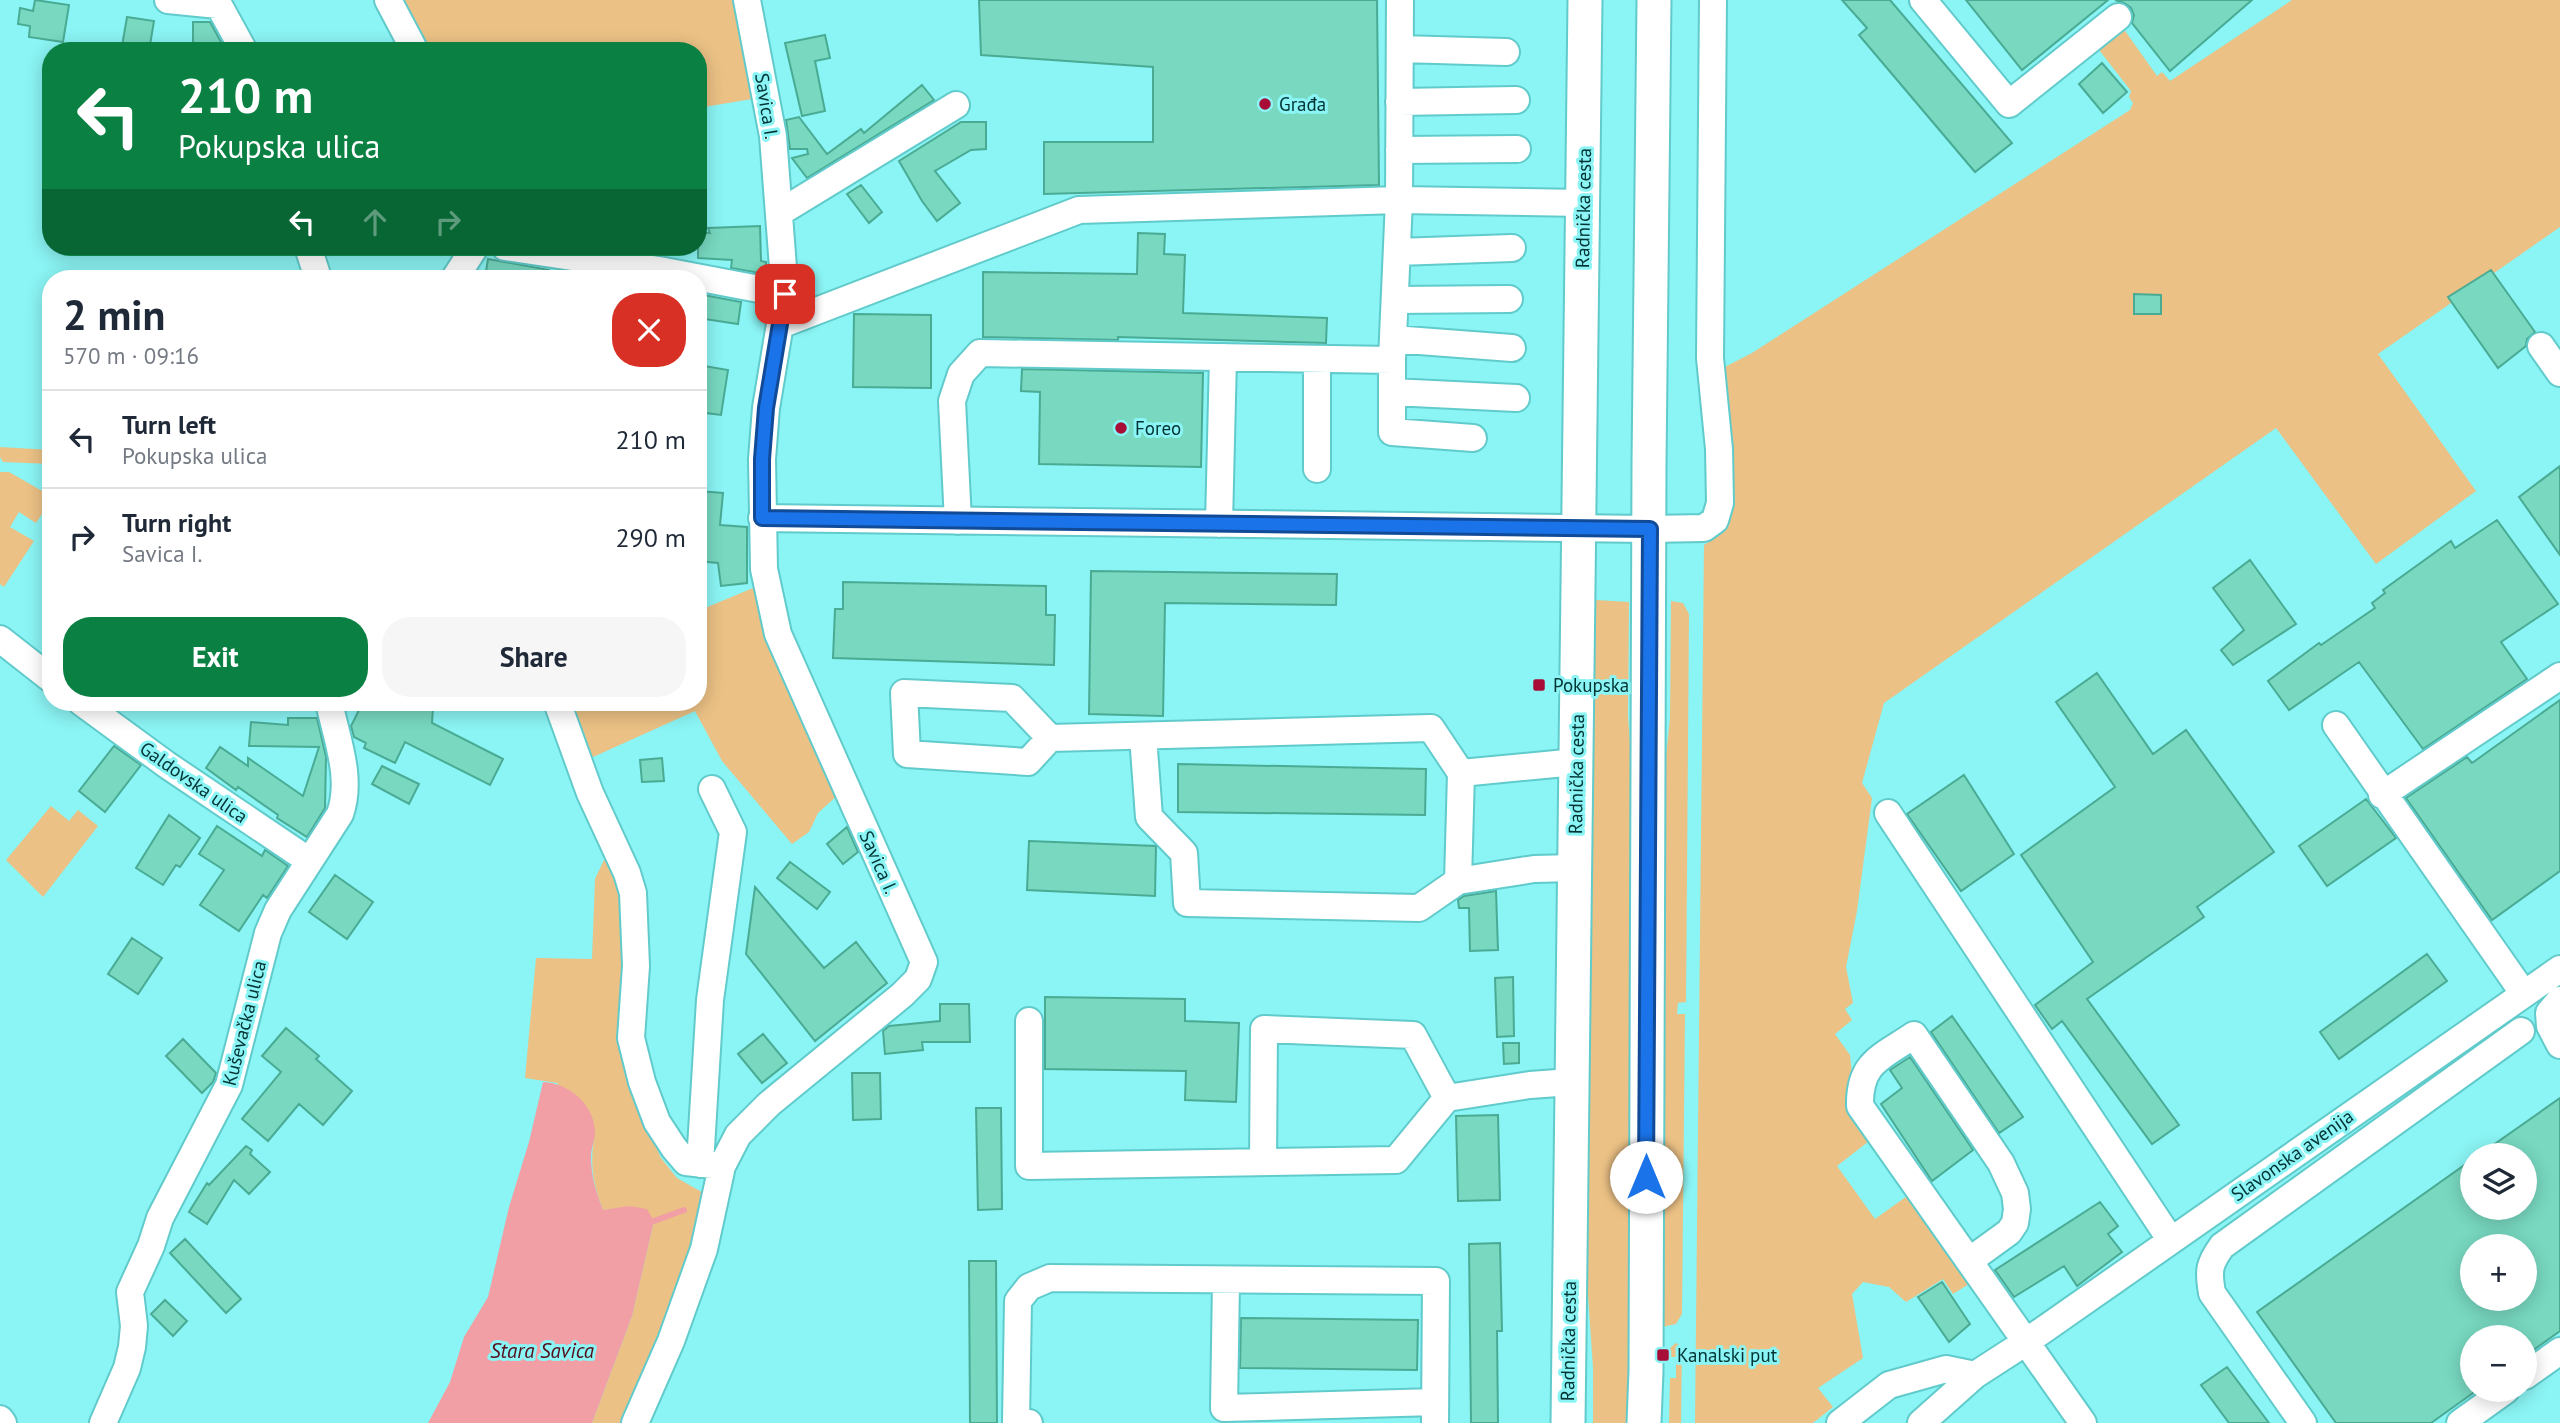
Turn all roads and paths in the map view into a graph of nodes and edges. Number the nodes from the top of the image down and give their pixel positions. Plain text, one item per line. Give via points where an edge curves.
1 (168, 0) edge
2 (388, 0) edge
3 (747, 0) edge
4 (1400, 0) edge
5 (1585, 0) edge
6 (1654, 0) edge
7 (1713, 0) edge
8 (1923, 0) edge
9 (217, 3) edge
10 (2118, 17) dead end
11 (239, 42) edge
12 (410, 42) edge
13 (1400, 48) junction
14 (1506, 52) dead end
15 (1516, 100) dead end
16 (1399, 102) junction
17 (956, 105) dead end
18 (1517, 149) dead end
19 (1399, 150) junction
20 (1399, 200) junction
21 (1583, 203) junction
22 (779, 213) junction
23 (1512, 248) dead end
24 (1397, 252) junction
25 (565, 256) edge
26 (659, 270) edge
27 (707, 279) edge
28 (785, 294) junction
29 (1509, 299) dead end
30 (1395, 300) junction
31 (780, 325) junction
32 (2541, 346) dead end
33 (1511, 348) dead end
34 (1393, 350) junction
35 (1223, 357) junction
36 (1318, 359) junction
37 (2560, 373) edge
38 (1392, 392) junction
39 (1516, 398) dead end
40 (1473, 439) dead end
41 (1317, 469) dead end
42 (762, 518) junction
43 (958, 521) junction
44 (1219, 524) junction
45 (1578, 528) junction
46 (1650, 529) junction
47 (0, 639) edge
48 (42, 671) edge
49 (2560, 676) edge
50 (93, 711) edge
51 (330, 711) edge
52 (560, 711) edge
53 (2336, 726) dead end
54 (1143, 736) junction
55 (1050, 738) junction
56 (1576, 762) junction
57 (1461, 773) junction
58 (712, 789) dead end
59 (2382, 795) junction
60 (1888, 813) dead end
61 (308, 860) junction
62 (1575, 868) junction
63 (1458, 881) junction
64 (2560, 969) edge
65 (2524, 994) junction
66 (2560, 1000) edge
67 (1029, 1021) dead end
68 (2521, 1031) dead end
69 (2560, 1045) edge
70 (1571, 1082) junction
71 (1447, 1098) junction
72 (1263, 1162) junction
73 (711, 1165) junction
74 (2170, 1239) junction
75 (1969, 1261) junction
76 (1226, 1280) junction
77 (2026, 1342) junction
78 (2560, 1351) edge
79 (2537, 1367) edge
80 (1975, 1375) junction
81 (2489, 1402) edge
82 (1435, 1413) edge
83 (103, 1423) edge
84 (635, 1423) edge
85 (1029, 1423) edge
86 (1568, 1423) edge
87 (1644, 1423) edge
88 (1840, 1423) edge
89 (1922, 1423) edge
90 (2083, 1423) edge
91 (2303, 1423) edge
92 (2460, 1423) edge

1 - 9 street
2 - 12 street
3 - 22 street, Savica I. via 773,136
4 - 13 street
5 - 21 main road, Radnička cesta
6 - 46 main road
7 - 46 street via 1710,358 1720,503 1714,520 1704,527
8 - 10 street via 2009,104
9 - 11 street
13 - 14 street
13 - 16 street
15 - 16 street
16 - 19 street
17 - 22 street
18 - 19 street
19 - 20 street
20 - 21 street
20 - 24 street
20 - 31 street via 1079,210
21 - 45 main road, Radnička cesta
22 - 28 street, Savica I.
23 - 24 street
24 - 30 street
25 - 26 street
27 - 28 street
28 - 31 street, Savica I.
29 - 30 street
30 - 34 street
31 - 42 street, Savica I. via 766,408
32 - 37 street
33 - 34 street
34 - 36 street
34 - 38 street
35 - 36 street
35 - 43 street via 981,353 961,374 952,401
35 - 44 street
36 - 41 street
38 - 39 street
38 - 40 street via 1392,432
42 - 43 street
42 - 73 street, Savica I. via 764,569 778,634 924,962 918,979 902,996 769,1104
43 - 44 street
44 - 45 street
45 - 46 street
45 - 56 main road, Radnička cesta
46 - 87 main road
47 - 48 street
49 - 59 street
50 - 61 street, Galdovska ulica
51 - 61 street, Kuševačka ulica via 345,800
52 - 73 street via 633,893 636,966 631,1038 642,1082 657,1122 674,1148 686,1162
53 - 59 street
54 - 55 street
54 - 57 street via 1431,728
54 - 63 street via 1149,817 1184,853 1186,904 1419,908
55 - 55 street via 1012,698 904,693 907,754 1028,762
56 - 57 street
56 - 62 main road, Radnička cesta
57 - 63 street
58 - 73 street via 733,832 710,1000
59 - 65 street
60 - 74 street
61 - 83 street, Kuševačka ulica via 268,933 223,1101 160,1218 130,1292 132,1347
62 - 63 street via 1534,869
62 - 70 main road, Radnička cesta
64 - 65 street, Slavonska avenija
65 - 74 street, Slavonska avenija
66 - 69 street via 2549,1013
67 - 72 street via 1028,1166
68 - 91 street via 2222,1246 2210,1262 2212,1293
70 - 71 street
70 - 86 main road, Radnička cesta
71 - 72 street via 1396,1160
71 - 72 street via 1413,1035 1264,1030
73 - 84 street, Savica I. via 704,1249 671,1342
74 - 77 street, Slavonska avenija
75 - 75 street via 1860,1106 1860,1086 1872,1064 1914,1035 2001,1163 2015,1193 2015,1223 2009,1232
75 - 77 street
76 - 82 street via 1224,1408
76 - 82 street via 1437,1281
76 - 85 street via 1050,1278 1029,1287 1018,1301 1016,1422
77 - 80 street, Slavonska avenija
77 - 90 street
78 - 79 street
80 - 88 street via 1946,1369 1889,1385
80 - 89 street, Slavonska avenija
81 - 92 street

